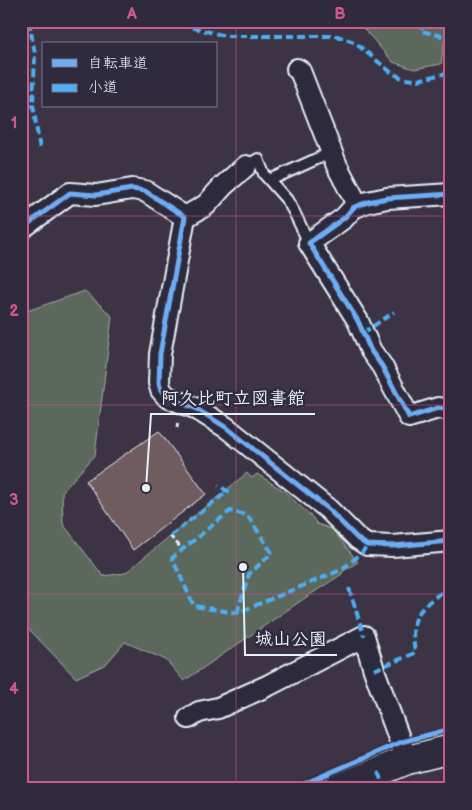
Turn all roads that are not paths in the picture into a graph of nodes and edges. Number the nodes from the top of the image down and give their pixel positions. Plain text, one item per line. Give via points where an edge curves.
1 (297, 69) dead end
2 (332, 152) junction
3 (246, 166) joint
4 (270, 180) junction
5 (451, 194) edge
6 (358, 206) junction
7 (185, 217) junction
8 (21, 228) edge
9 (309, 243) junction
10 (451, 410) edge
11 (451, 541) edge
12 (189, 718) dead end
13 (451, 749) edge
14 (407, 760) junction
15 (337, 789) edge

1 - 2 street
2 - 4 lane
2 - 6 street
3 - 4 lane via 258,159
3 - 7 street via 206,205
4 - 9 lane via 287,200
5 - 6 street via 387,198
6 - 9 street
7 - 8 street via 145,191 132,189 96,195 70,193
7 - 11 street via 160,354 161,390 167,397 195,408 228,428 328,508 368,546
9 - 10 street via 358,321 409,417 438,408
12 - 14 street via 269,685 364,636
13 - 14 main road
14 - 15 main road

